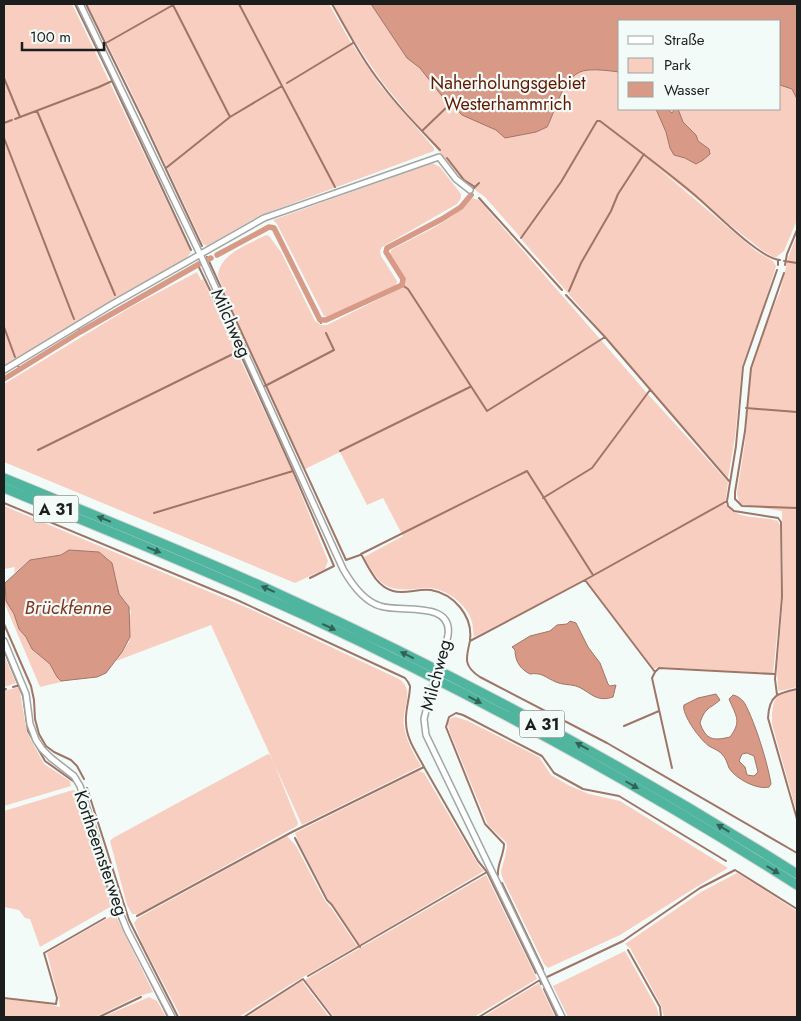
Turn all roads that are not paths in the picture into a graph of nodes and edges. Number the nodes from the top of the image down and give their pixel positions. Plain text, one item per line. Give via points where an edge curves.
1 (80, 4) edge
2 (470, 190) dead end
3 (200, 254) junction
4 (4, 370) edge
5 (4, 478) edge
6 (4, 488) edge
7 (4, 640) edge
8 (797, 874) edge
9 (797, 885) edge
10 (172, 1017) edge
11 (562, 1017) edge

1 - 3 street, Milchweg
2 - 3 street via 456,179 439,157 428,159 264,218
3 - 4 street
3 - 11 street, Milchweg, bridge via 351,583 378,606 428,610 444,617 448,625 424,719 426,735
8 -> 5 highway, A 31 via 628,772 443,672 270,590
6 -> 9 highway, A 31 via 276,603 432,677 590,761
7 - 10 street, Kortheemsterweg via 26,694 36,740 42,750 74,776 80,786 118,908

